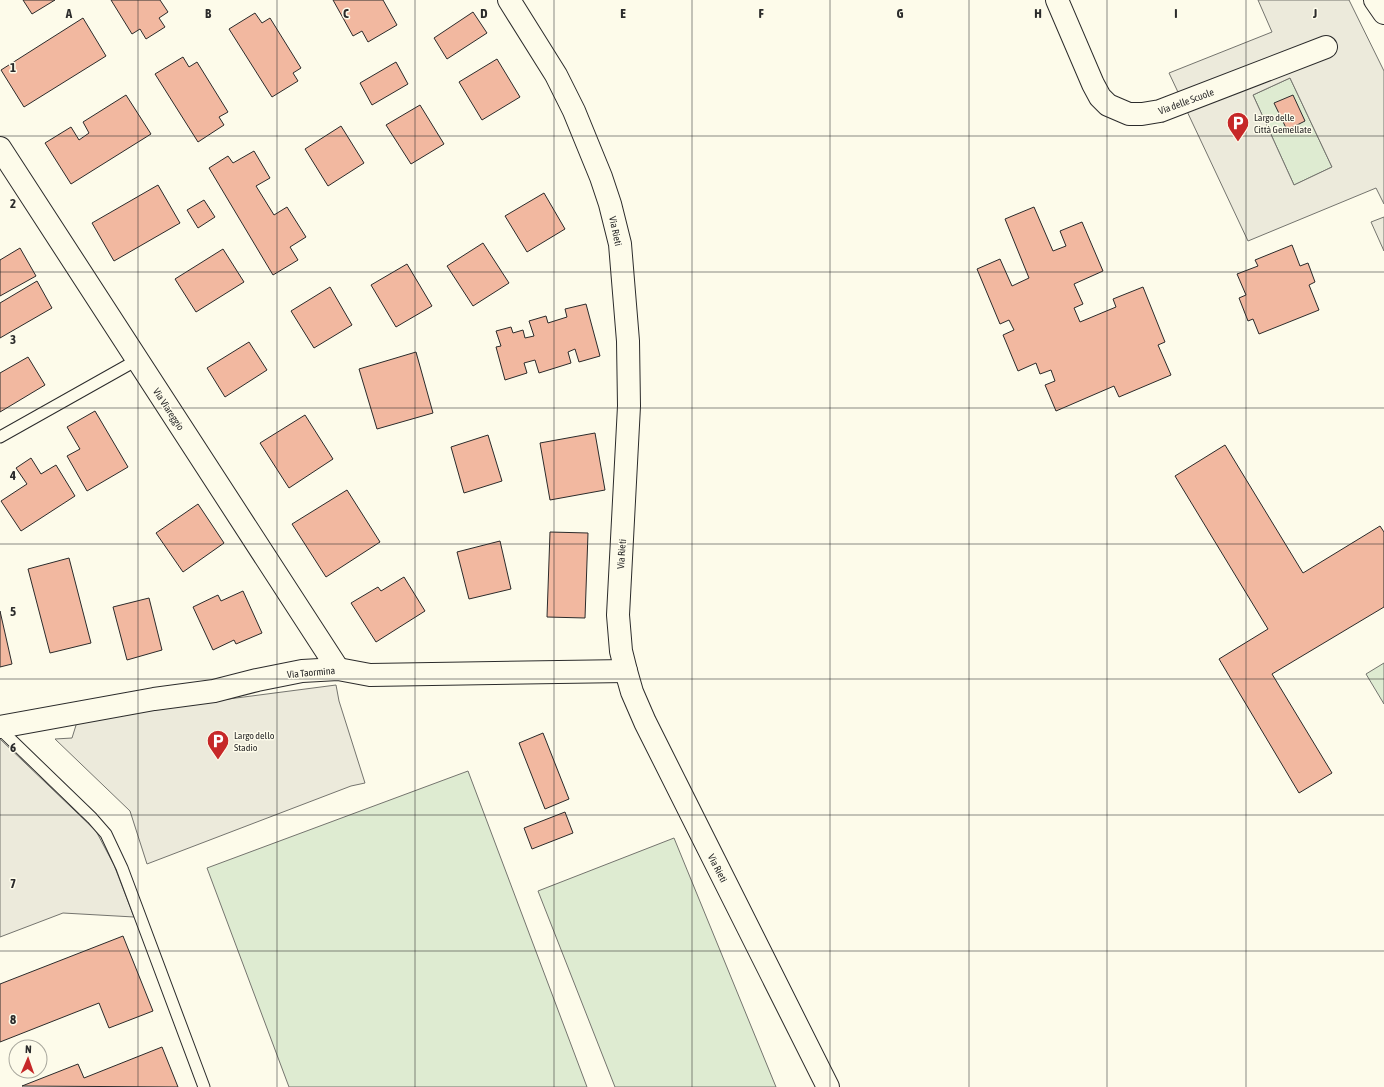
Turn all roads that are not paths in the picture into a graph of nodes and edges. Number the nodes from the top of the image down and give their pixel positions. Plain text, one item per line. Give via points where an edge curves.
1 (509, 0) edge
2 (1058, 0) edge
3 (1326, 47) dead end
4 (0, 148) edge
5 (137, 360) junction
6 (0, 437) edge
7 (338, 669) junction
8 (626, 671) junction
9 (0, 728) edge
10 (204, 1087) edge
11 (828, 1087) edge

1 - 8 street, Via Rieti via 556,75 574,111 602,177 620,244 628,341 629,406 618,615 621,651
2 - 3 street, Via delle Scuole via 1096,91 1108,105 1129,114 1160,111
4 - 5 street, Via Viareggio
5 - 6 lane
5 - 7 street, Via Viareggio
7 - 8 street, Via Taormina via 370,675
7 - 9 street, Via Taormina via 302,671 214,690
8 - 11 street, Via Rieti via 645,722
9 - 10 lane via 106,834 122,868

